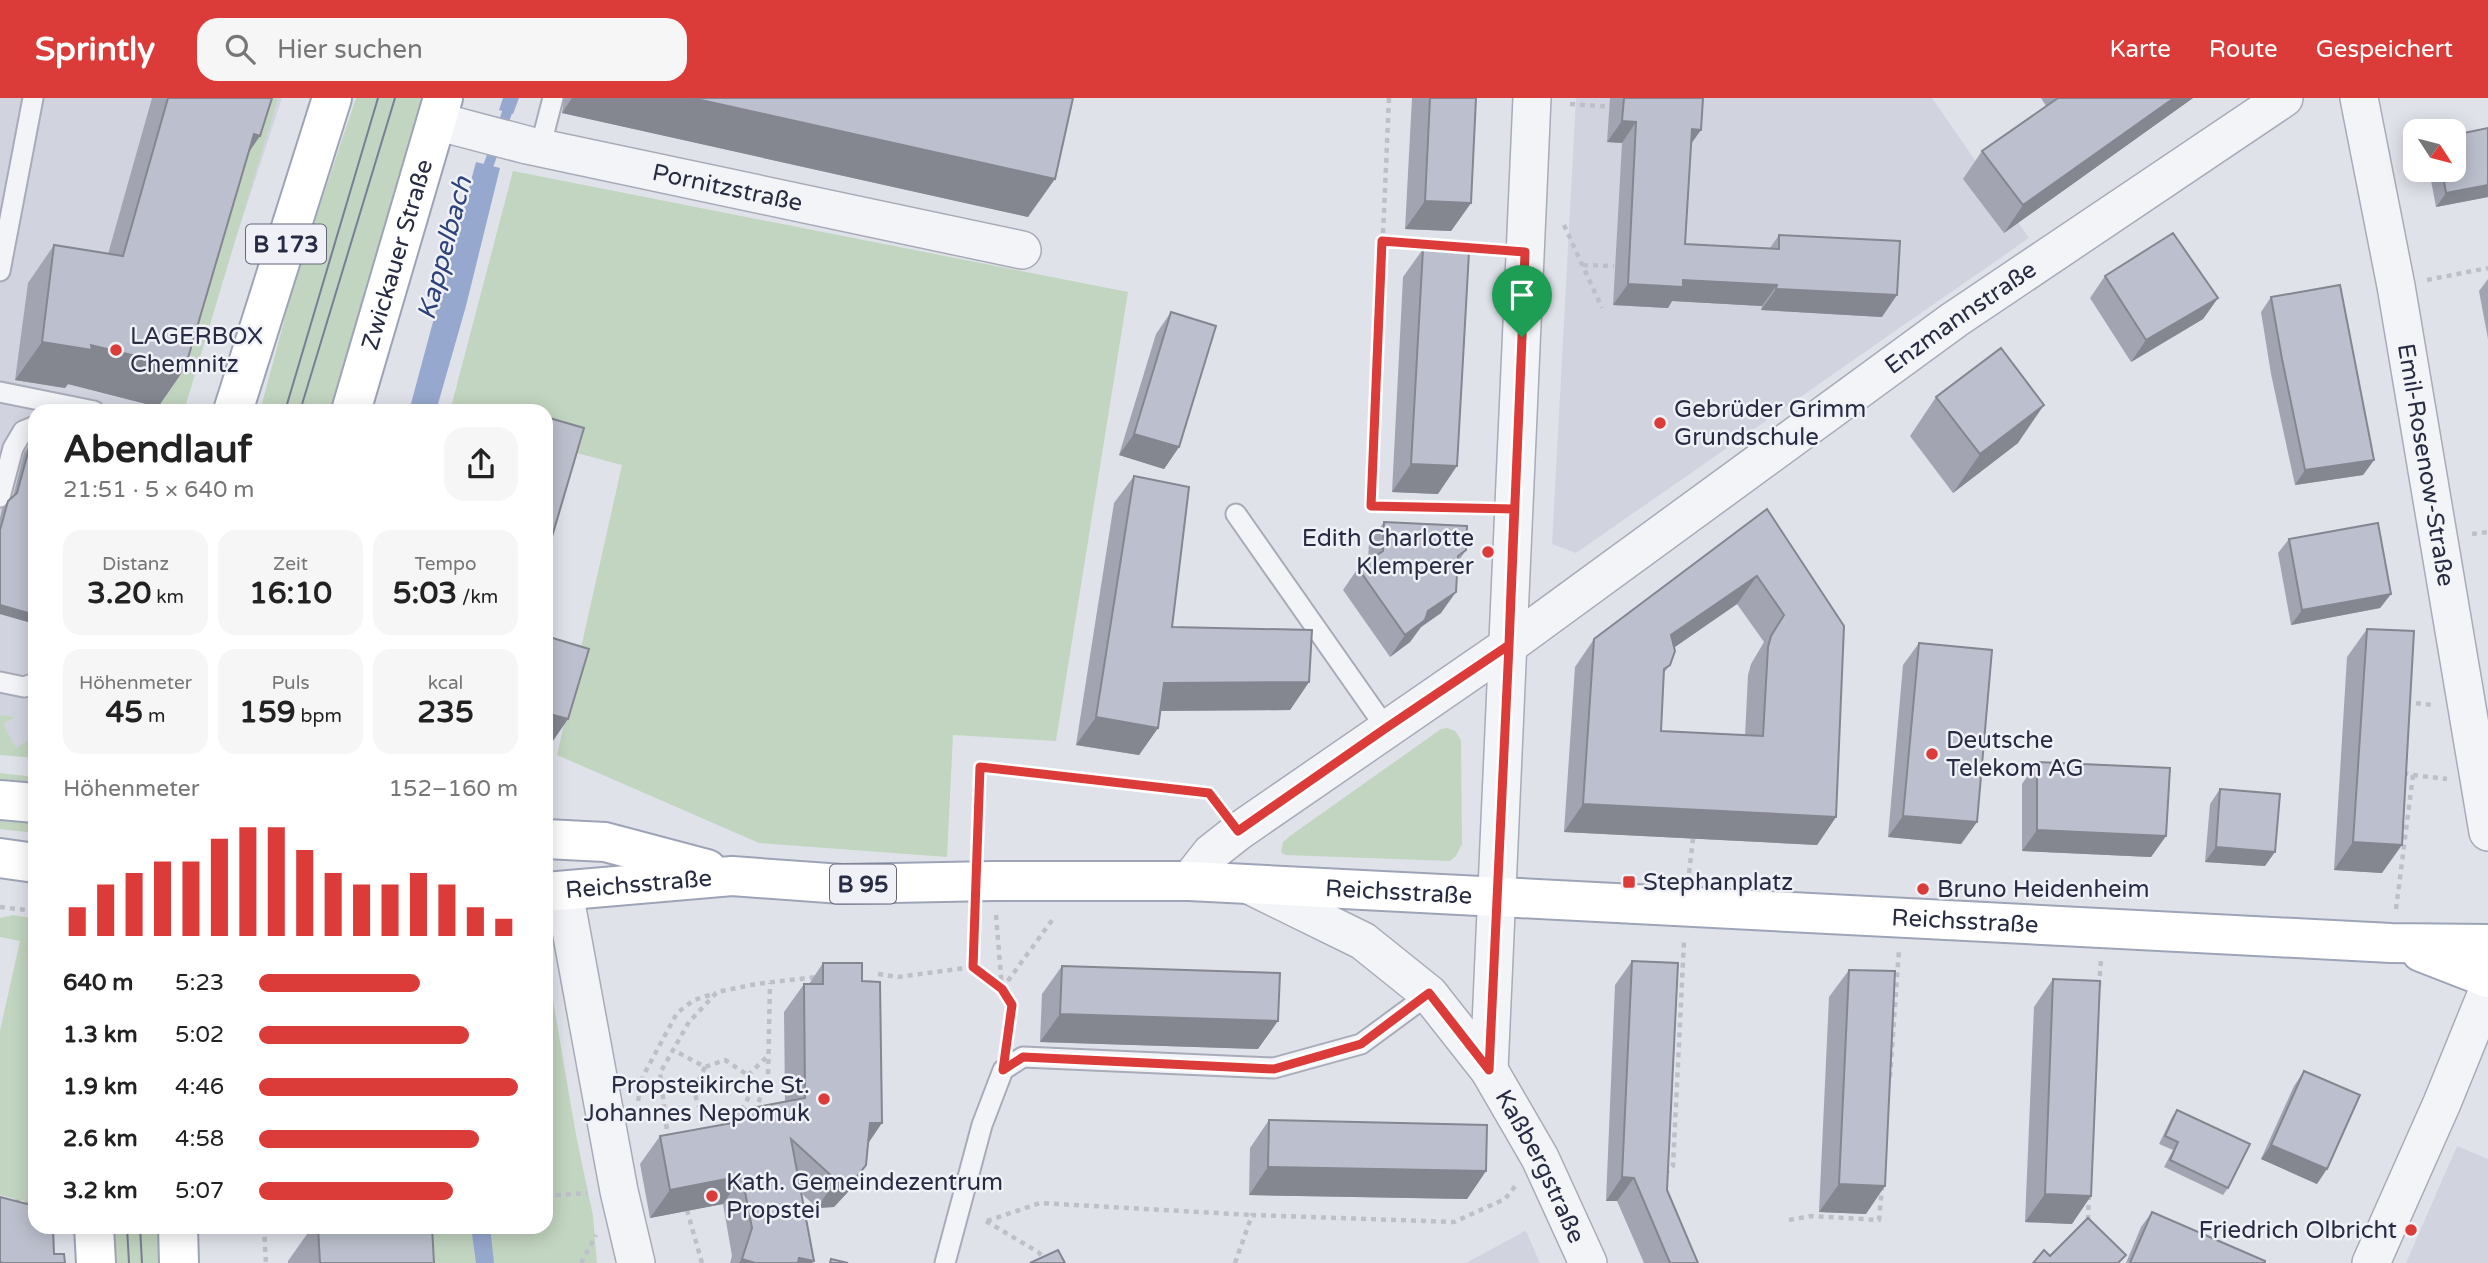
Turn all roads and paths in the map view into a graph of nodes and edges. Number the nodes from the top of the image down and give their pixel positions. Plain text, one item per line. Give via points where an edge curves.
1 (33, 98) edge
2 (332, 98) edge
3 (553, 98) edge
4 (1389, 98) edge
5 (1532, 98) edge
6 (2284, 98) edge
7 (2359, 98) edge
8 (1570, 104) dead end
9 (1617, 107) dead end
10 (449, 116) edge
11 (533, 147) junction
12 (1564, 225) dead end
13 (1382, 241) junction
14 (1022, 250) dead end
15 (1525, 252) junction
16 (1583, 265) junction
17 (1615, 266) dead end
18 (2488, 268) edge
19 (0, 271) edge
20 (2396, 286) junction
21 (1602, 307) dead end
22 (0, 392) edge
23 (59, 404) edge
24 (235, 404) edge
25 (353, 404) edge
26 (28, 429) edge
27 (0, 497) edge
28 (1514, 509) junction
29 (1236, 514) dead end
30 (1509, 645) junction
31 (0, 682) edge
32 (28, 686) edge
33 (1386, 728) junction
34 (2400, 773) edge
35 (0, 800) edge
36 (28, 802) edge
37 (1238, 831) junction
38 (2488, 832) edge
39 (553, 839) edge
40 (1693, 839) edge
41 (2395, 841) edge
42 (2406, 843) junction
43 (0, 858) edge
44 (28, 862) edge
45 (732, 876) junction
46 (1189, 881) junction
47 (1247, 884) junction
48 (555, 892) edge
49 (1496, 896) junction
50 (1686, 906) junction
51 (0, 907) edge
52 (28, 910) edge
53 (996, 914) dead end
54 (1056, 915) dead end
55 (1901, 918) junction
56 (2102, 928) junction
57 (2395, 943) junction
58 (2488, 943) edge
59 (973, 967) junction
60 (878, 974) dead end
61 (825, 977) edge
62 (2488, 978) edge
63 (770, 983) junction
64 (1002, 989) junction
65 (2488, 990) edge
66 (717, 992) junction
67 (1429, 993) junction
68 (2099, 993) edge
69 (1669, 1023) edge
70 (1679, 1023) junction
71 (1883, 1035) edge
72 (1893, 1035) junction
73 (679, 1053) dead end
74 (769, 1055) junction
75 (705, 1067) junction
76 (1003, 1070) junction
77 (1489, 1070) junction
78 (748, 1075) junction
79 (1889, 1082) edge
80 (1666, 1094) edge
81 (1676, 1094) junction
82 (637, 1110) dead end
83 (726, 1119) junction
84 (670, 1145) edge
85 (1540, 1158) junction
86 (1663, 1166) edge
87 (1673, 1166) junction
88 (1663, 1176) edge
89 (1882, 1178) edge
90 (2081, 1188) edge
91 (12, 1200) edge
92 (28, 1203) edge
93 (687, 1210) edge
94 (1252, 1215) junction
95 (1789, 1220) dead end
96 (2088, 1220) edge
97 (94, 1234) edge
98 (178, 1234) edge
99 (264, 1234) edge
100 (96, 1263) edge
101 (179, 1263) edge
102 (266, 1263) edge
103 (636, 1263) edge
104 (702, 1263) edge
105 (945, 1263) edge
106 (1049, 1263) edge
107 (1235, 1263) edge
108 (1588, 1263) edge
109 (2371, 1263) edge

1 - 19 lane
2 - 24 main road, B 173
3 - 11 lane
4 - 13 path
5 - 15 street, Kaßbergstraße
6 - 30 street, Enzmannstraße via 1954,320
7 - 20 street, Emil-Rosenow-Straße
8 - 9 path
10 - 11 street, Pornitzstraße
10 - 25 main road, Zwickauer Straße
11 - 14 street, Pornitzstraße
12 - 16 path
13 - 15 path
13 - 28 path via 1371,506
15 - 28 street, Kaßbergstraße
16 - 17 path
16 - 21 path
18 - 20 path
20 - 38 street, Emil-Rosenow-Straße
22 - 23 lane
26 - 27 lane via 13,448
28 - 30 street, Kaßbergstraße
29 - 33 lane
30 - 33 street
30 - 49 street, Kaßbergstraße
31 - 32 lane
33 - 37 street
34 - 42 path via 2413,775
35 - 36 main road
37 - 46 street via 1211,853
37 - 59 path, bridge via 1209,793 980,767
39 - 45 main road, Reichsstraße / B 95 via 605,842
40 - 50 path
41 - 42 path
42 - 57 path
43 - 44 main road
45 - 46 main road, Reichsstraße / B 95 via 842,884
45 - 48 main road, Reichsstraße / B 95
46 - 47 main road, Reichsstraße / B 95
47 - 49 main road, Reichsstraße / B 95
47 - 67 street, Kaßbergstraße via 1363,941
48 - 103 street
49 - 50 main road, Reichsstraße / B 95
49 - 77 street, Kaßbergstraße
50 - 55 main road, Reichsstraße / B 95
50 - 70 path
51 - 52 path
53 - 64 path
54 - 64 path
55 - 56 main road, Reichsstraße / B 95
55 - 72 path
56 - 57 main road, Reichsstraße / B 95
56 - 68 path
57 - 58 main road, Reichsstraße / B 95
57 - 62 main road, Reichsstraße / B 95
59 - 60 path
59 - 64 path
61 - 63 path
63 - 66 path
63 - 74 path
64 - 76 path via 1012,1005
65 - 109 street
66 - 82 path via 694,1000 677,1013 643,1076
66 - 84 path via 689,1022 660,1073
67 - 76 lane via 1361,1044 1274,1069 1023,1057
67 - 77 street, Kaßbergstraße
69 - 70 path
70 - 81 path
71 - 72 path
72 - 79 path
73 - 75 path
74 - 78 path
74 - 83 path via 768,1079 757,1106 729,1126
75 - 78 path via 725,1060
75 - 83 path via 695,1087 695,1099 712,1120
76 - 105 lane via 982,1125
77 - 85 street, Kaßbergstraße
78 - 83 path via 748,1099
80 - 81 path
81 - 87 path
85 - 94 path via 1505,1199 1454,1222
85 - 108 street, Kaßbergstraße
86 - 87 path
87 - 88 path
89 - 95 path via 1879,1220 1811,1216
90 - 96 path via 2090,1188
91 - 92 path
93 - 104 path
94 - 106 path via 1040,1203 987,1221
94 - 107 path
97 - 100 main road
98 - 101 main road
99 - 102 path

